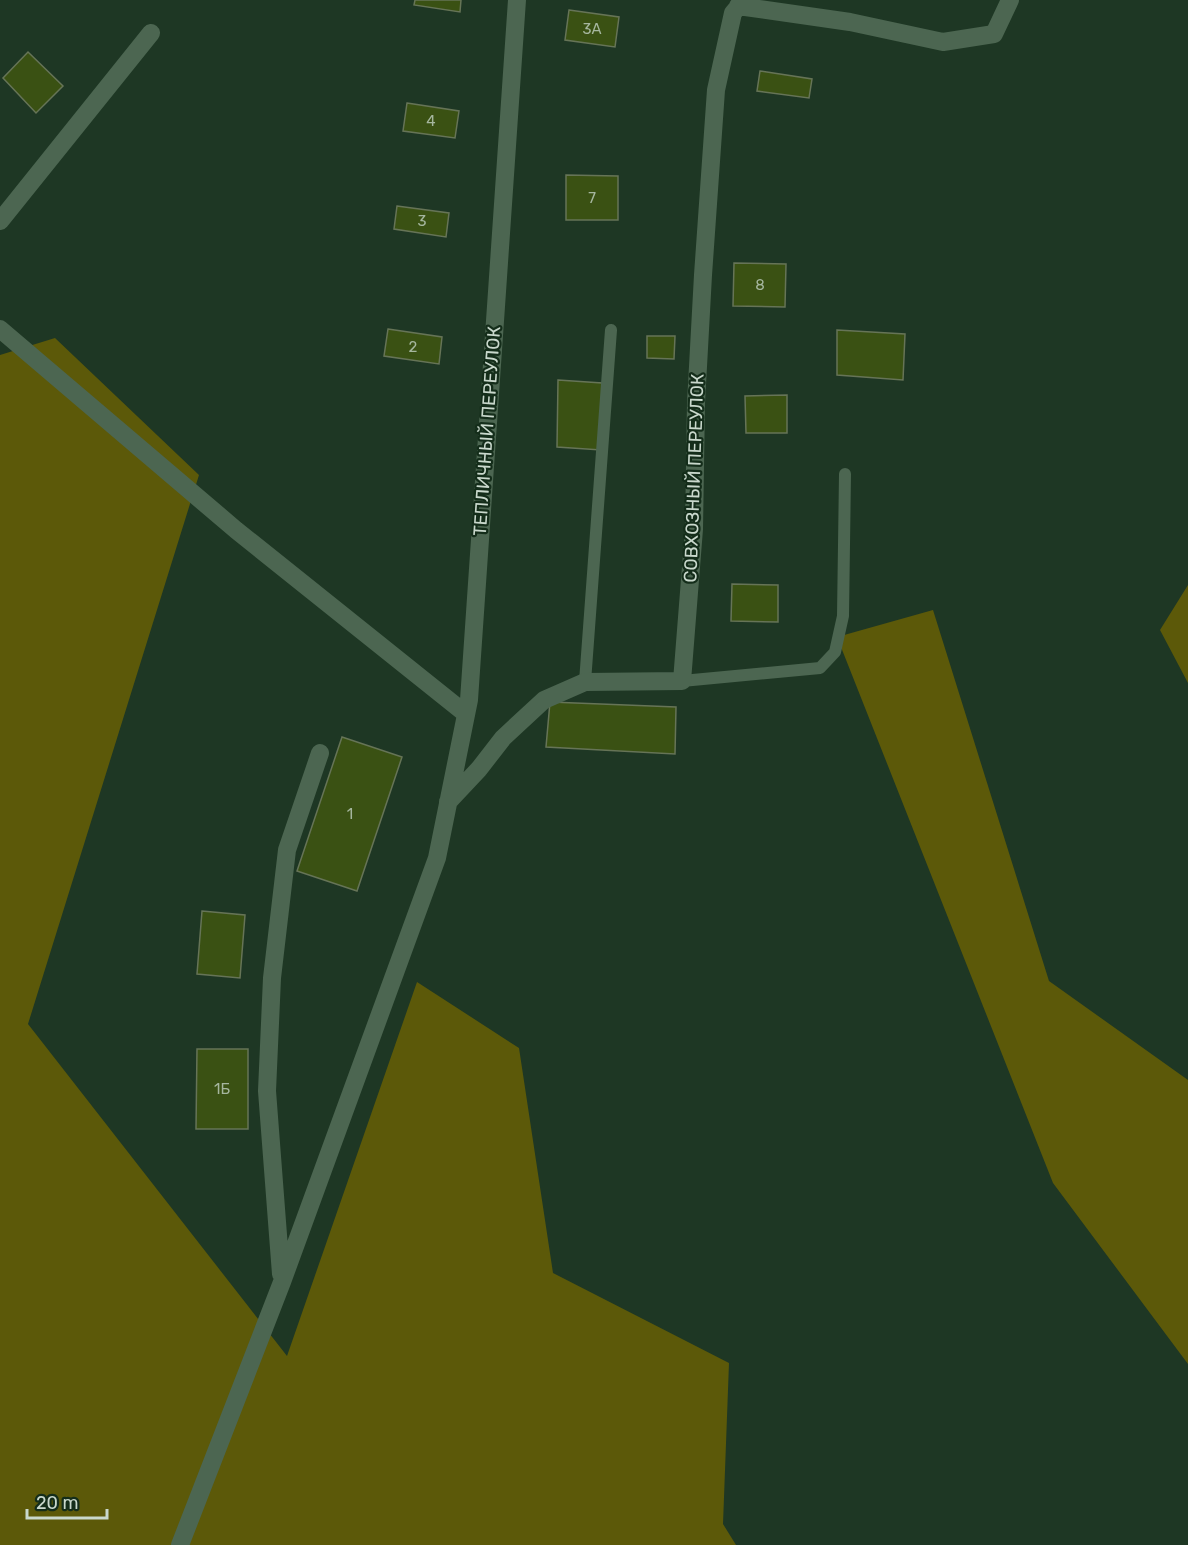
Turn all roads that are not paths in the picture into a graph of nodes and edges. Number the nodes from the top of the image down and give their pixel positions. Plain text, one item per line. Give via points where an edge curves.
1 (517, 0) edge
2 (1010, 0) edge
3 (741, 3) edge
4 (151, 33) dead end
5 (0, 221) edge
6 (0, 328) edge
7 (611, 330) dead end
8 (845, 474) dead end
9 (585, 681) junction
10 (682, 681) junction
11 (465, 714) junction
12 (320, 753) dead end
13 (448, 802) junction
14 (282, 1282) junction
15 (180, 1545) edge

1 - 11 street, ТЕПЛИЧНЫЙ ПЕРЕУЛОК
2 - 3 street via 994,34 943,42
3 - 10 street, СОВХОЗНЫЙ ПЕРЕУЛОК via 733,13 716,90 696,404 694,529
4 - 5 street
6 - 11 street via 236,530
7 - 9 lane
8 - 10 lane via 843,616 835,652 820,668
9 - 10 street
9 - 13 street via 544,700 503,738
11 - 13 street, ТЕПЛИЧНЫЙ ПЕРЕУЛОК
12 - 14 street via 286,850 272,978 267,1091
13 - 14 street, ТЕПЛИЧНЫЙ ПЕРЕУЛОК via 437,858
14 - 15 street, ТЕПЛИЧНЫЙ ПЕРЕУЛОК

